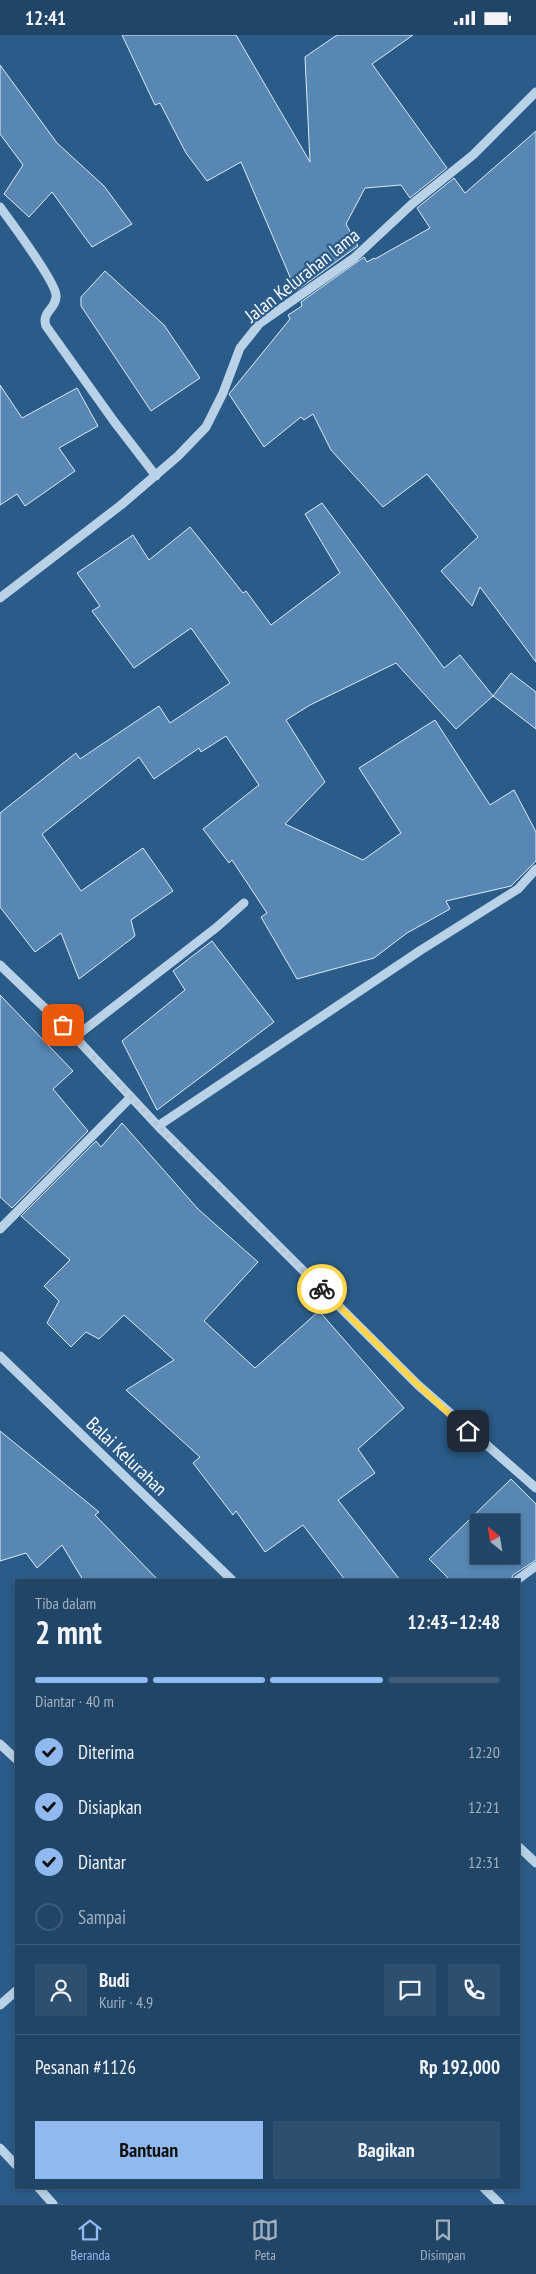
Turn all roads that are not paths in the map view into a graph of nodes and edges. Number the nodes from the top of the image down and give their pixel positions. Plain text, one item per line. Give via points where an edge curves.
1 (536, 91) edge
2 (0, 207) edge
3 (156, 476) junction
4 (0, 598) edge
5 (536, 869) edge
6 (244, 903) dead end
7 (0, 965) edge
8 (76, 1037) junction
9 (131, 1097) junction
10 (158, 1126) junction
11 (0, 1229) edge
12 (0, 1356) edge
13 (536, 1488) edge
14 (536, 1566) edge
15 (231, 1579) edge
16 (518, 1579) edge
17 (0, 1743) edge
18 (15, 1758) edge
19 (520, 1848) edge
20 (536, 1863) edge
21 (15, 1992) edge
22 (0, 2005) edge
23 (0, 2148) edge
24 (15, 2164) edge
25 (40, 2189) edge
26 (485, 2189) edge
27 (53, 2204) edge
28 (500, 2204) edge

1 - 3 street, Jalan Kelurahan lama via 473,155 354,258 260,323 240,348 206,427
2 - 3 street via 55,291 56,299 44,319 46,327
3 - 4 street, Jalan Kelurahan lama
5 - 10 street via 518,889
6 - 8 street
7 - 8 street
8 - 9 street
9 - 10 street
9 - 11 street
10 - 13 street via 418,1385
12 - 15 street, Balai Kelurahan
14 - 16 street
17 - 18 street
19 - 20 street
21 - 22 street
23 - 24 street
25 - 27 street
26 - 28 street

